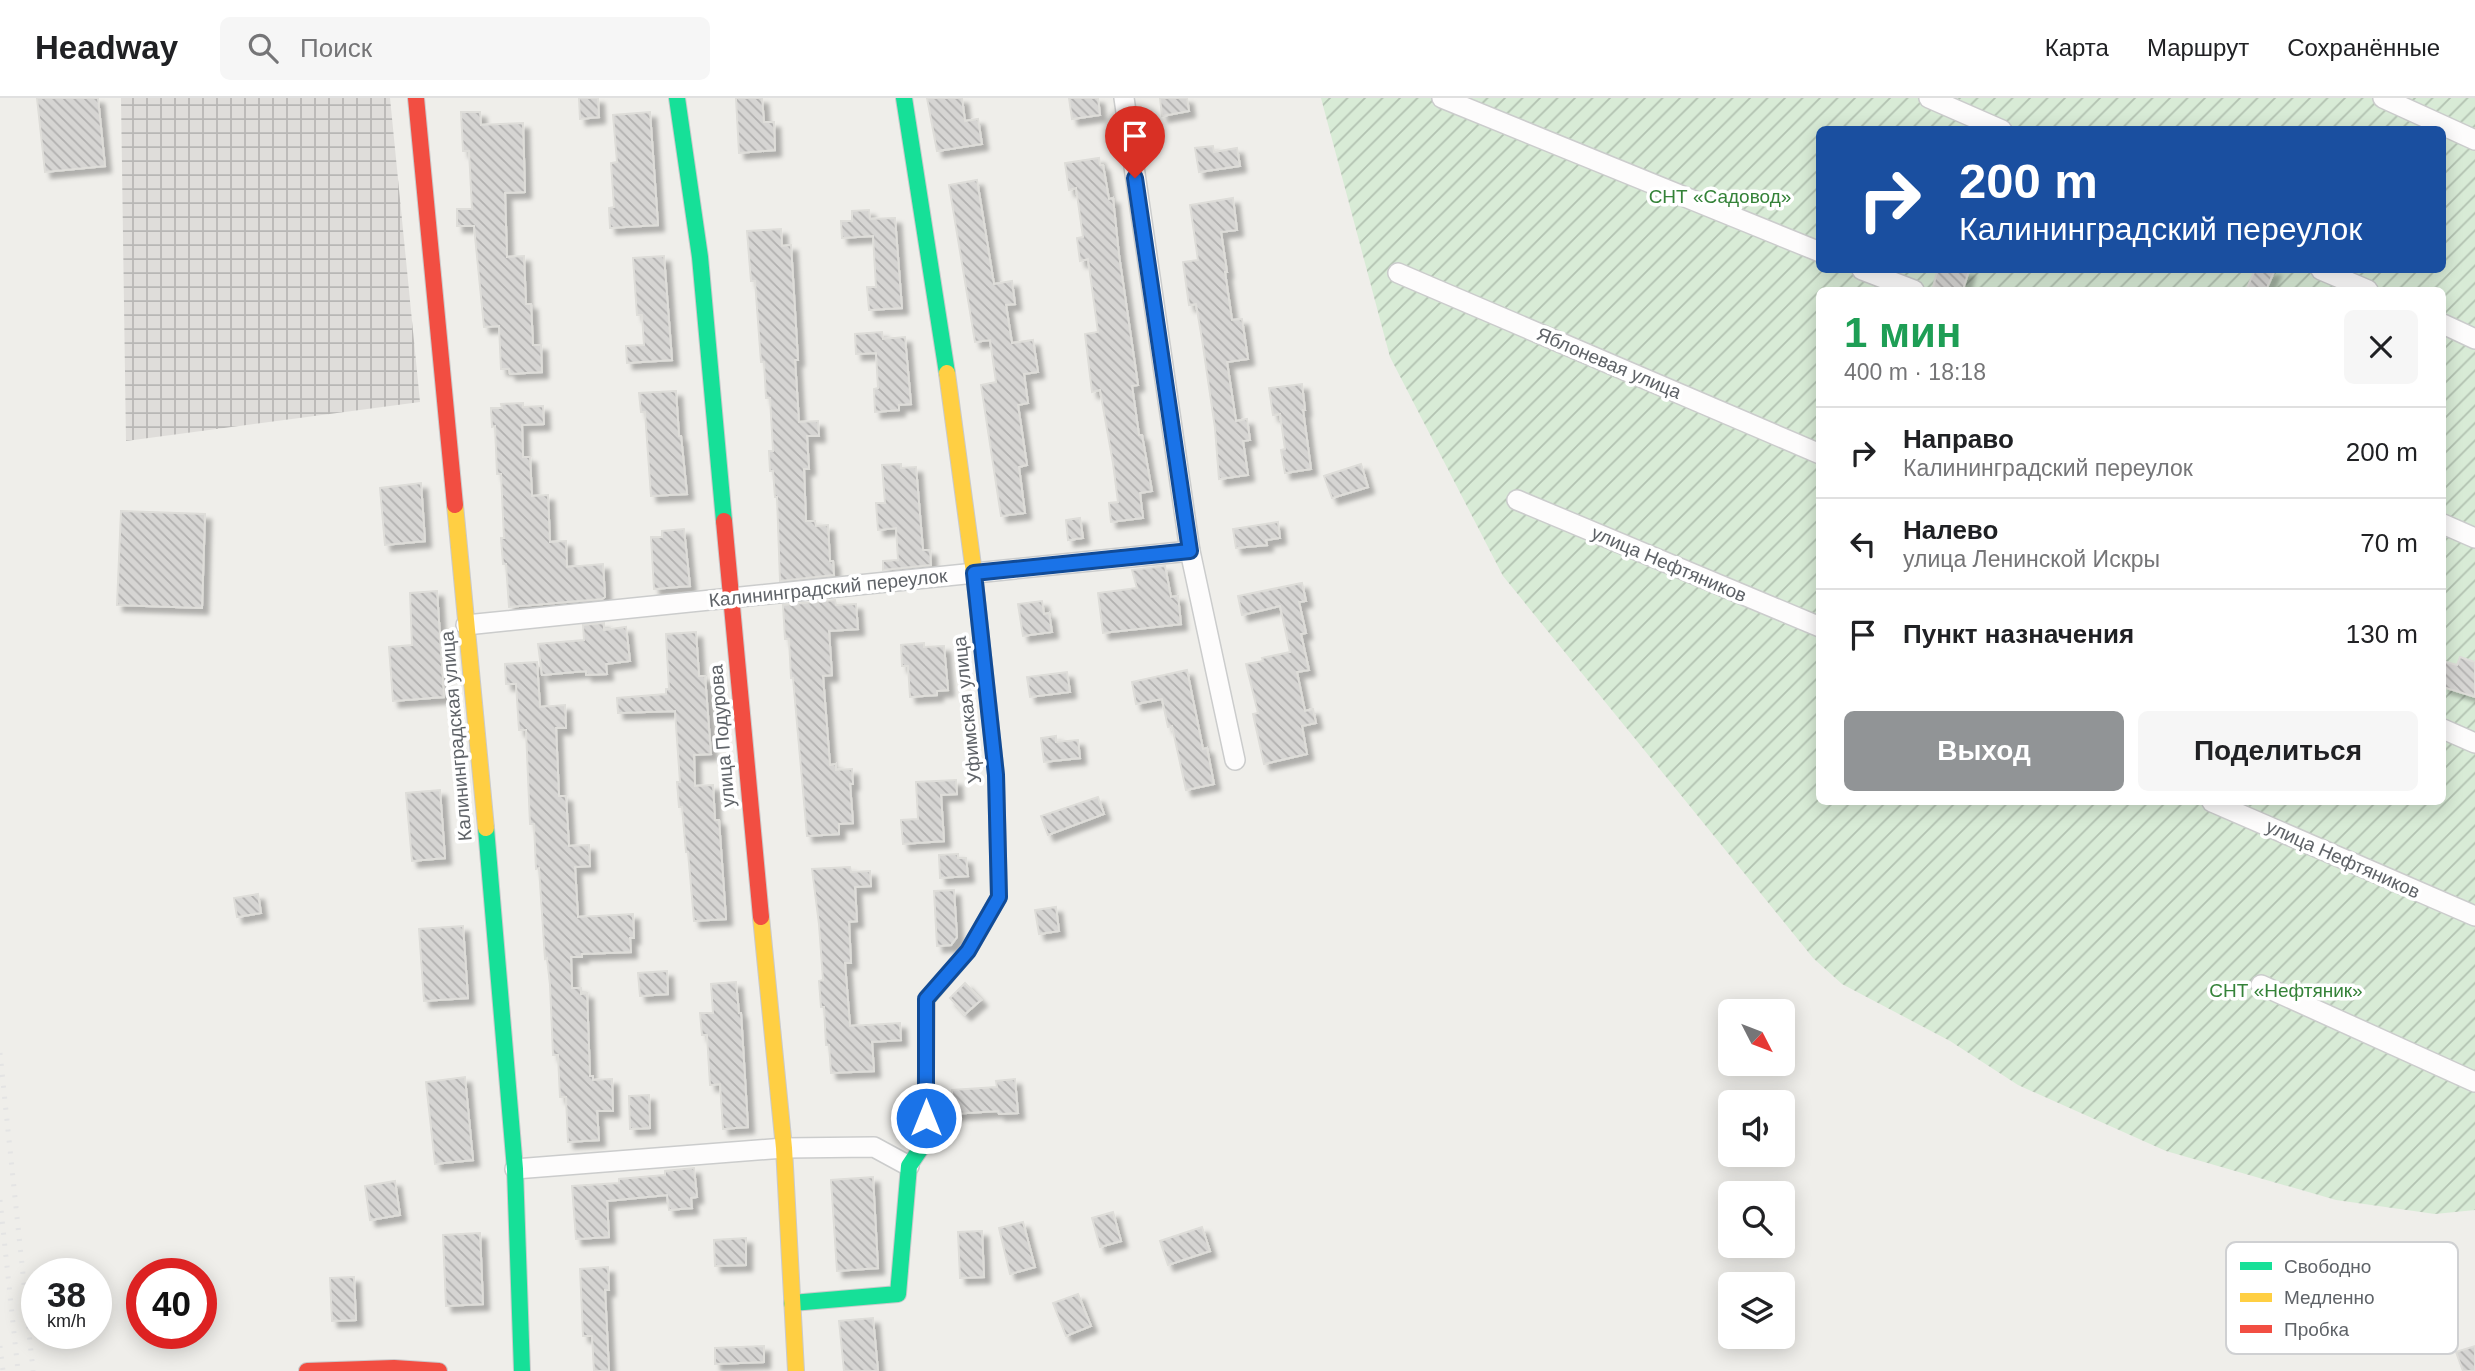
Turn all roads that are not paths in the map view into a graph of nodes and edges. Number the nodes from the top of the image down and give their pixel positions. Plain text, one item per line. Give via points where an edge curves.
1 (416, 98) edge
2 (677, 98) edge
3 (904, 98) edge
4 (1124, 98) edge
5 (1442, 98) edge
6 (1929, 98) edge
7 (2383, 98) edge
8 (1992, 126) edge
9 (2444, 126) edge
10 (2446, 127) edge
11 (2475, 140) edge
12 (1816, 250) edge
13 (1398, 273) dead end
14 (1870, 273) edge
15 (2328, 273) edge
16 (1906, 287) edge
17 (2361, 287) edge
18 (2446, 325) edge
19 (2475, 339) edge
20 (1816, 452) edge
21 (1517, 500) dead end
22 (2446, 525) edge
23 (2475, 538) edge
24 (1190, 551) junction
25 (974, 573) junction
26 (731, 598) junction
27 (466, 625) junction
28 (1816, 625) edge
29 (2446, 730) edge
30 (2475, 743) edge
31 (1236, 760) dead end
32 (2219, 805) edge
33 (2475, 916) edge
34 (2261, 985) dead end
35 (2475, 1082) edge
36 (783, 1148) junction
37 (909, 1166) junction
38 (516, 1169) junction
39 (792, 1303) junction
40 (307, 1371) edge
41 (439, 1371) edge
42 (522, 1371) edge
43 (796, 1371) edge

1 - 27 street, Калининградская улица
2 - 26 street, улица Подурова via 701,257
3 - 25 street, Уфимская улица
4 - 24 street
5 - 12 street
6 - 8 street
7 - 9 street
10 - 11 street
13 - 20 street, Яблоневая улица
14 - 16 street
15 - 17 street
18 - 19 street
21 - 28 street, улица Нефтяников
22 - 23 street
24 - 25 street, Калининградский переулок
24 - 31 street
25 - 26 street, Калининградский переулок
25 - 37 street, Уфимская улица via 996,775 999,897 968,951 926,999 925,1142
26 - 27 street, Калининградский переулок
26 - 36 street, улица Подурова
27 - 38 street, Калининградская улица
29 - 30 street
32 - 33 street, улица Нефтяников
34 - 35 street
36 - 37 street via 874,1147
36 - 38 street
36 - 39 street, улица Подурова
37 - 39 street, Уфимская улица via 898,1294
38 - 42 street, Калининградская улица
39 - 43 street, улица Подурова
40 - 41 street

